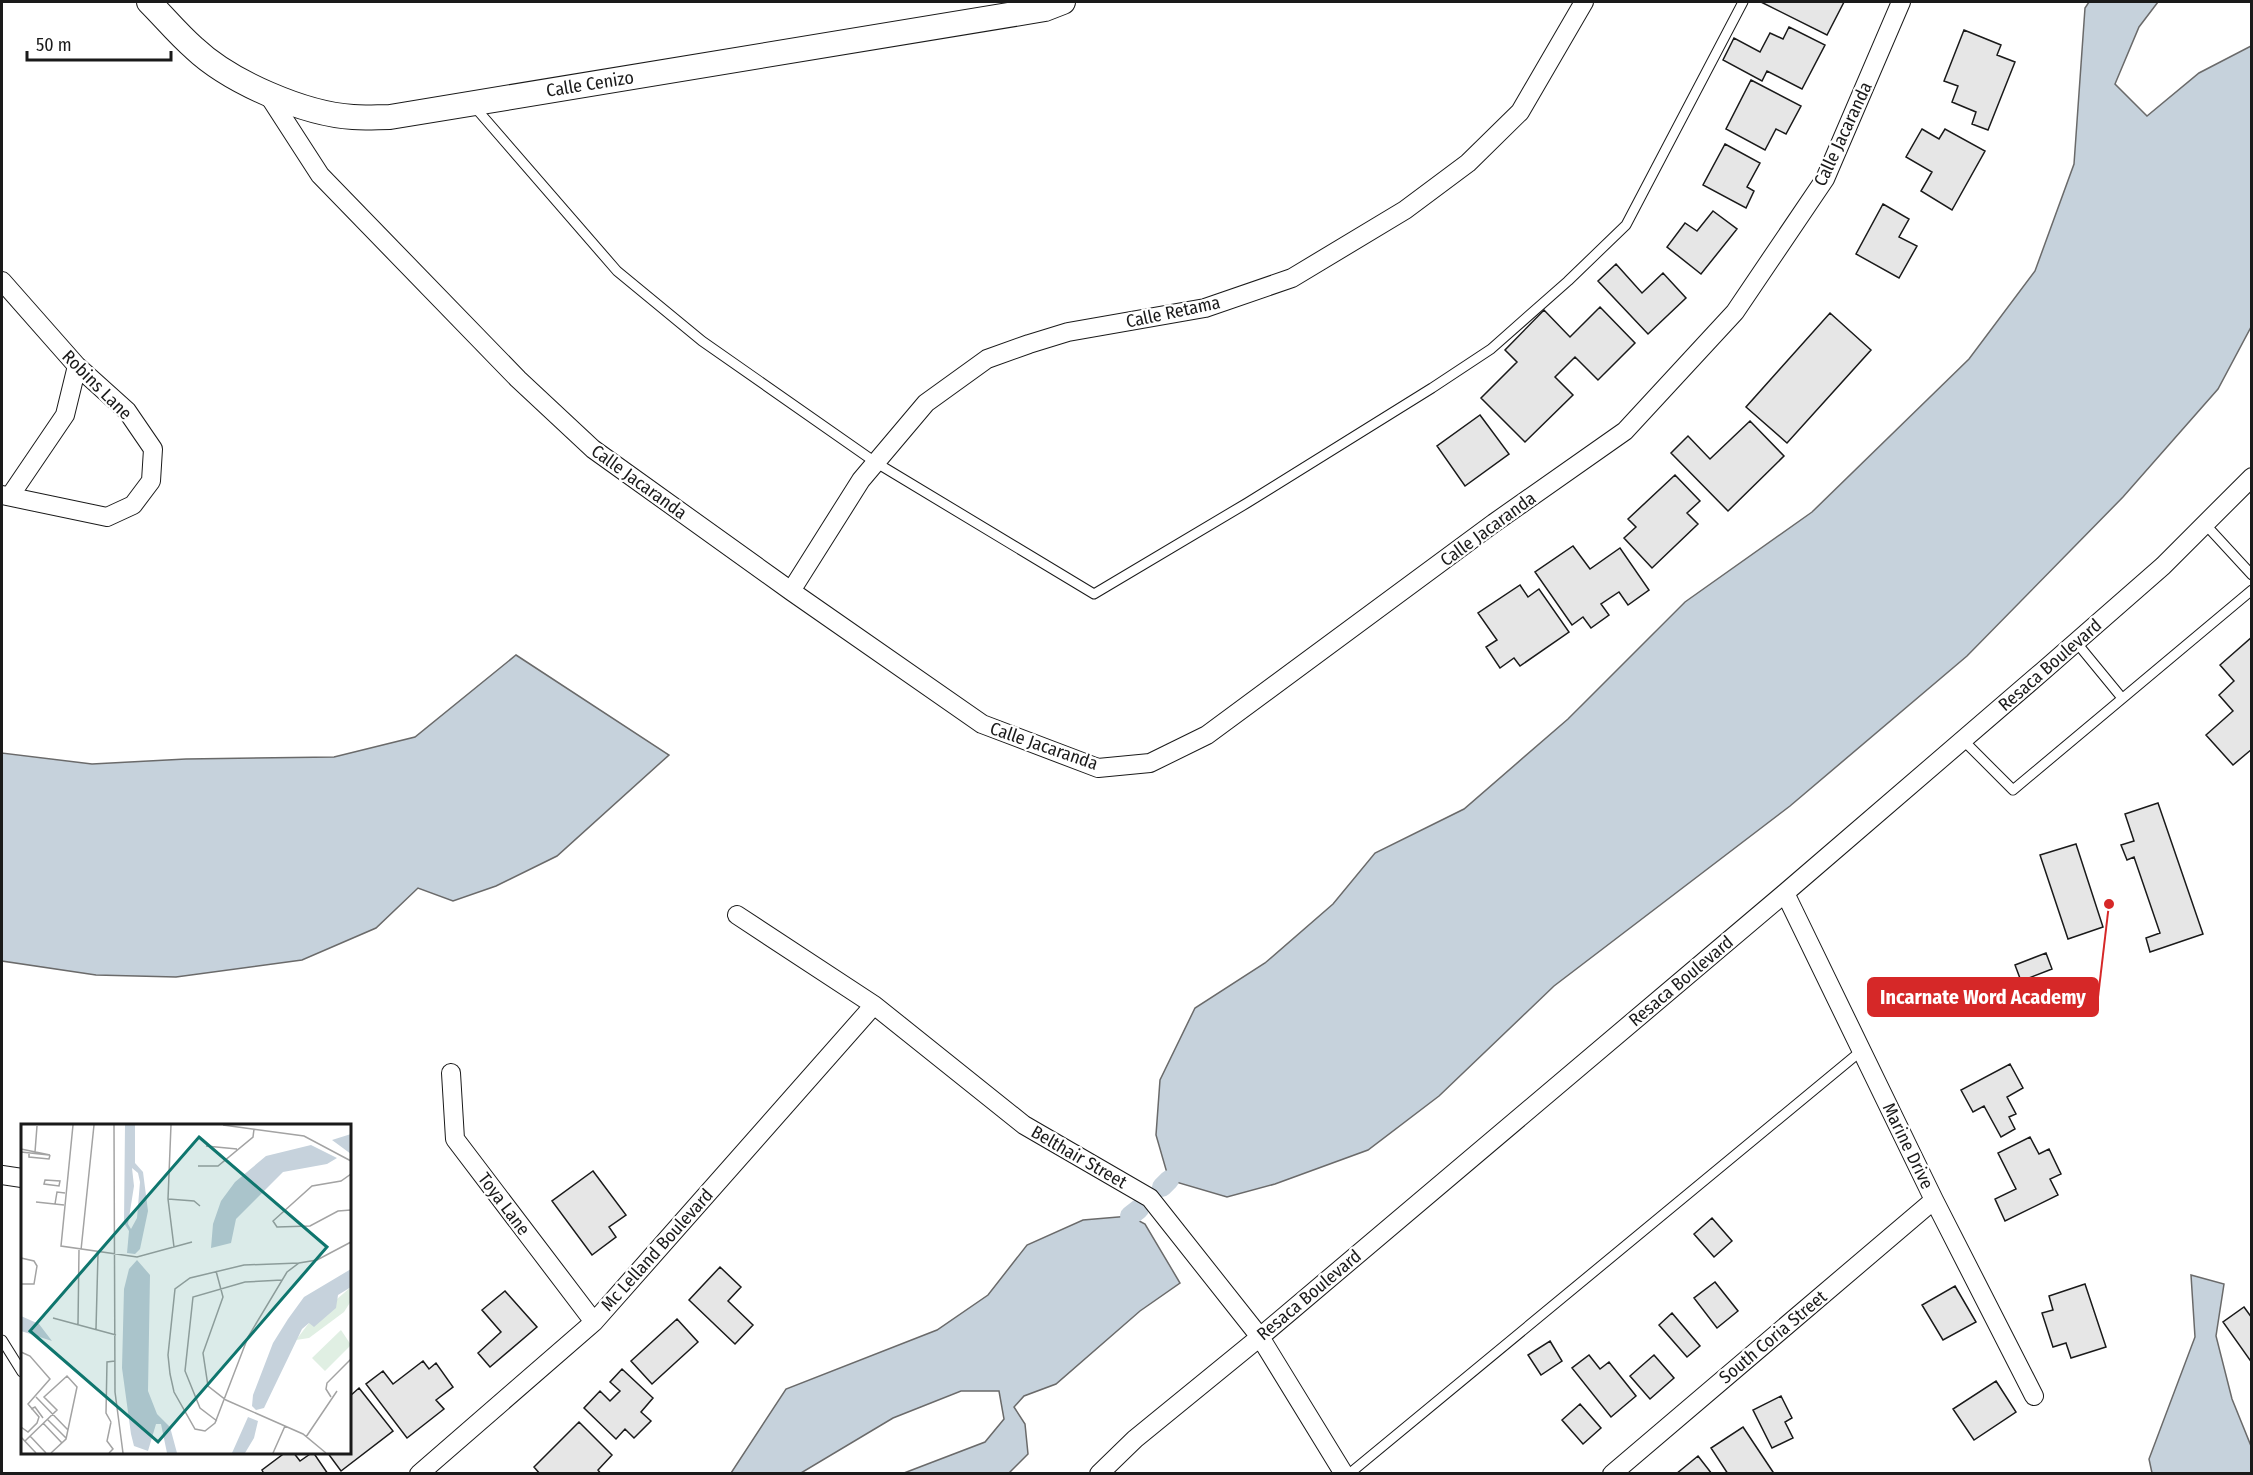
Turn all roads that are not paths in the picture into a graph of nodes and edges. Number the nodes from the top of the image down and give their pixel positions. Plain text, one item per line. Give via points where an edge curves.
1 (149, 2) edge
2 (1063, 2) edge
3 (1584, 2) edge
4 (1743, 2) edge
5 (1901, 2) edge
6 (267, 93) junction
7 (472, 104) junction
8 (2, 281) edge
9 (77, 366) junction
10 (875, 462) junction
11 (2252, 477) edge
12 (6, 496) edge
13 (2205, 524) junction
14 (2252, 575) edge
15 (791, 591) junction
16 (2252, 591) edge
17 (2076, 642) junction
18 (2122, 698) junction
19 (1963, 741) junction
20 (1785, 893) junction
21 (737, 915) dead end
22 (874, 1005) junction
23 (1861, 1051) junction
24 (451, 1072) dead end
25 (2, 1174) edge
26 (21, 1178) edge
27 (1934, 1200) junction
28 (594, 1322) junction
29 (1260, 1337) junction
30 (2, 1340) edge
31 (21, 1370) edge
32 (2034, 1396) dead end
33 (419, 1473) edge
34 (1099, 1473) edge
35 (1344, 1473) edge
36 (1349, 1473) edge
37 (1612, 1473) edge

1 - 6 street, Calle Cenizo via 195,50
2 - 7 street, Calle Cenizo via 1045,9
3 - 10 street, Calle Retama via 1520,112 1468,163 1405,210 1292,278 1205,309 1068,332 987,359 926,403
4 - 10 lane via 1626,225 1568,281 1491,349 1094,594
5 - 15 street, Calle Jacaranda via 1825,179 1735,312 1625,431 1208,735 1150,763 1098,768 982,724
6 - 7 street, Calle Cenizo via 312,110 352,117 390,117
6 - 15 street, Calle Jacaranda via 320,176 518,379 593,449
7 - 10 lane via 617,271 702,341
8 - 9 street, Robins Lane
9 - 12 street via 65,415
9 - 12 street, Robins Lane via 128,411 153,449 151,481 133,505 107,517
10 - 15 street, Calle Retama
11 - 13 street, Resaca Boulevard
13 - 14 lane
13 - 17 street, Resaca Boulevard
16 - 18 lane
17 - 18 lane
17 - 19 street, Resaca Boulevard
18 - 19 lane via 2013,790
19 - 20 street, Resaca Boulevard
20 - 23 street, Marine Drive
20 - 29 street, Resaca Boulevard
21 - 22 street, Belthair Street
22 - 28 street, Mc Lelland Boulevard
22 - 29 street, Belthair Street via 1024,1125 1150,1198
23 - 27 street, Marine Drive
23 - 36 lane
24 - 28 street, Toya Lane via 455,1139
25 - 26 street
27 - 32 street, Marine Drive
27 - 37 street, South Coria Street
28 - 33 street, Mc Lelland Boulevard
29 - 34 street, Resaca Boulevard
29 - 35 street, Belthair Street
30 - 31 lane

